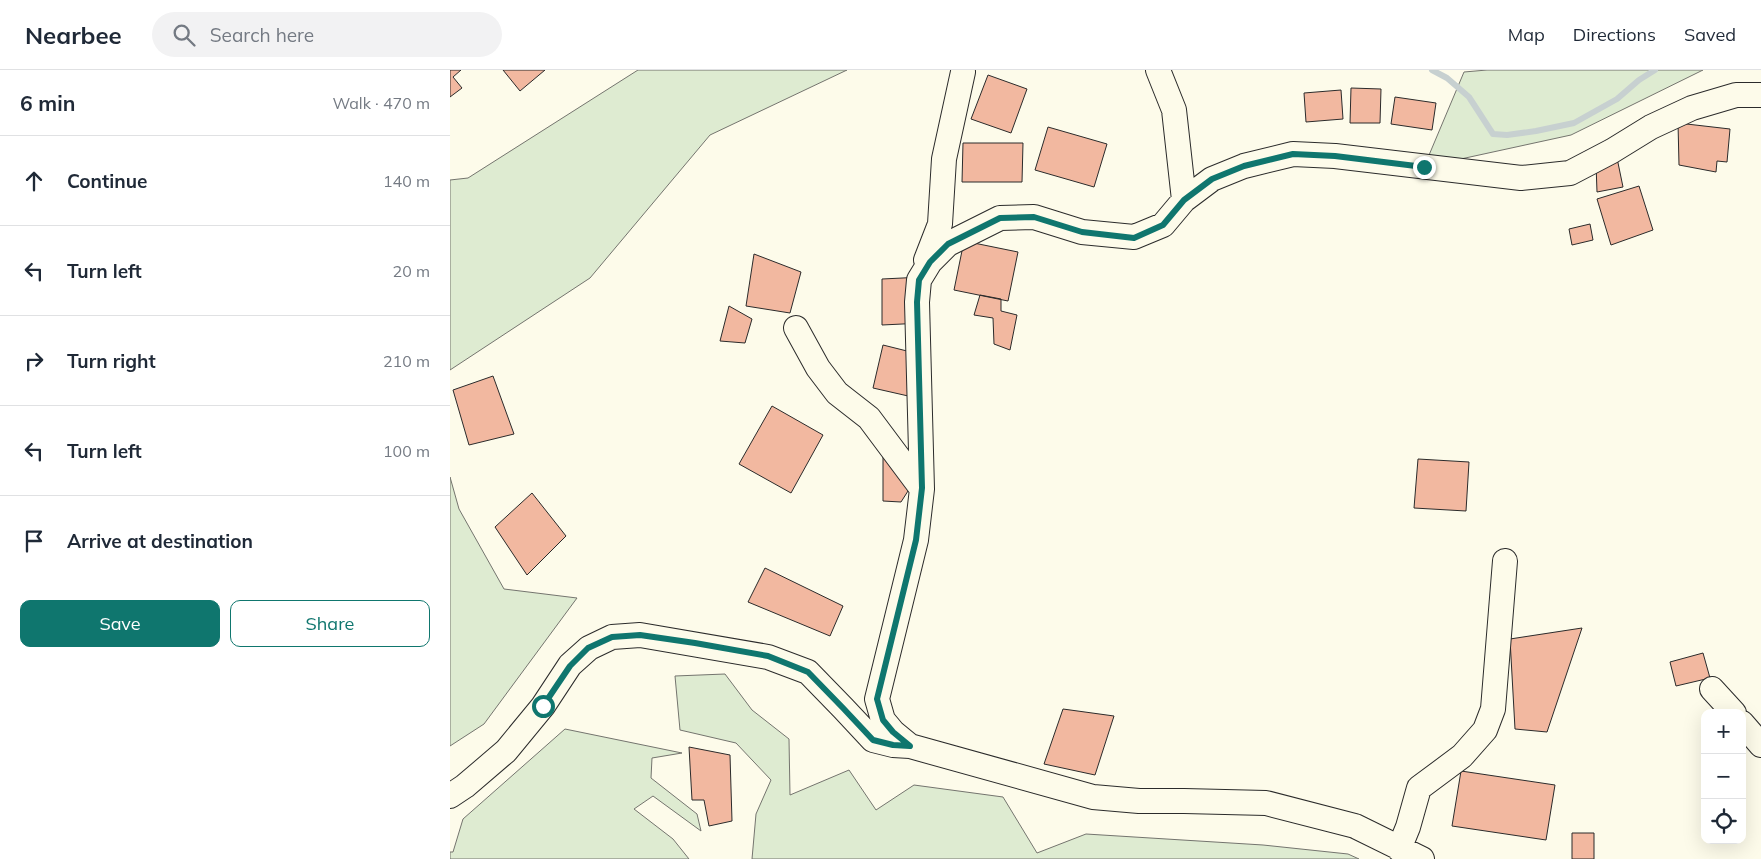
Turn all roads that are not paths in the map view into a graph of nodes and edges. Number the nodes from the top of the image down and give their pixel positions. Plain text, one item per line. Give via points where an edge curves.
1 (1158, 70) edge
2 (963, 72) dead end
3 (1761, 94) edge
4 (1184, 200) junction
5 (919, 280) junction
6 (796, 328) dead end
7 (922, 488) junction
8 (1505, 561) dead end
9 (1712, 688) dead end
10 (1730, 709) edge
11 (1746, 728) edge
12 (910, 746) junction
13 (1761, 746) edge
14 (450, 796) edge
15 (1399, 849) junction
16 (1422, 859) edge

1 - 4 street via 1174,110
2 - 5 street via 944,159 940,224
3 - 4 street via 1736,95 1692,108 1651,126 1570,173 1521,178 1293,154 1244,166 1212,179
4 - 5 street via 1163,225 1134,238 1082,232 1034,217 1000,218 948,244 930,262
5 - 7 street
6 - 7 street via 818,368 837,393 869,418
7 - 12 street via 916,540 877,699 883,720
8 - 15 street via 1493,709 1485,730 1462,756 1418,788
9 - 10 street
11 - 13 street
12 - 14 street via 873,740 808,672 768,656 640,635 612,637 588,648 570,666 543,706 506,750
12 - 15 street via 1093,797 1266,803 1355,826
15 - 16 street

